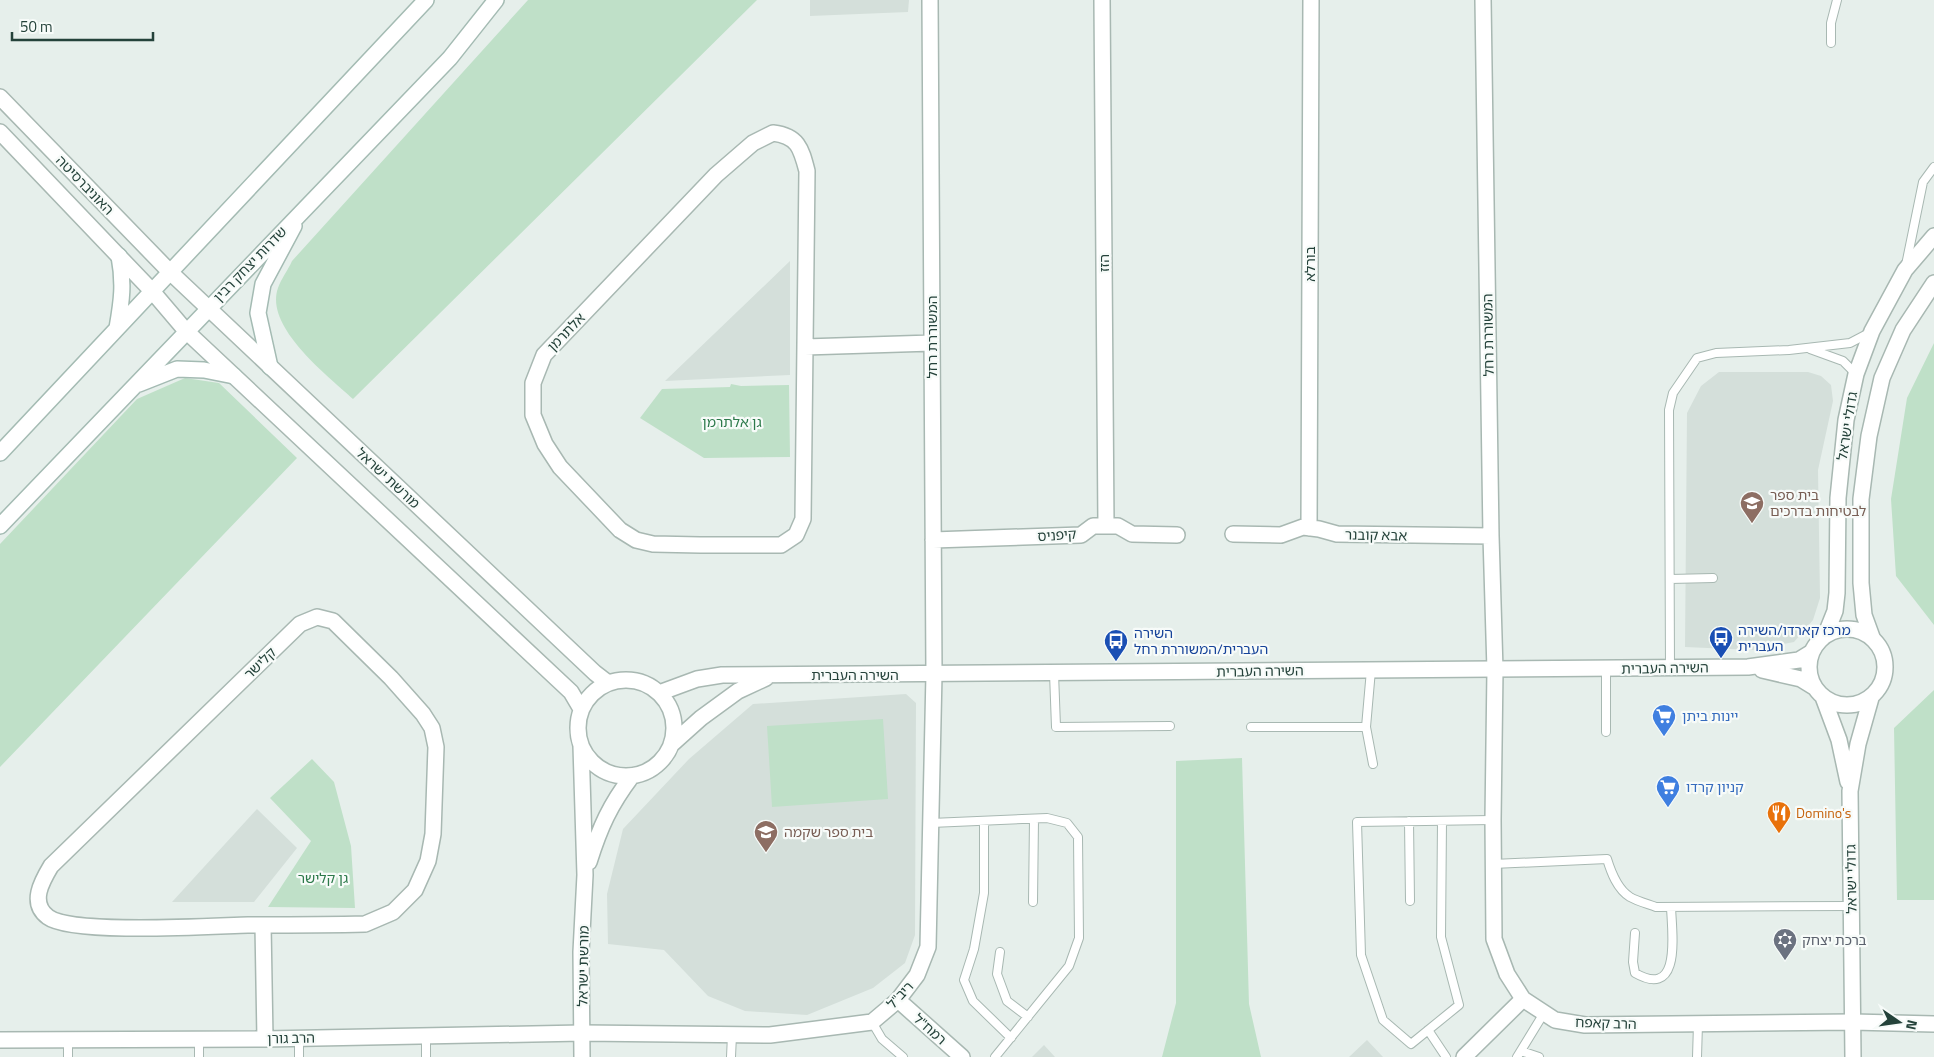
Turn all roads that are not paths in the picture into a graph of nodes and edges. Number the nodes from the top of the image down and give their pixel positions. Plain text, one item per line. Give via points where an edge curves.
1 (426, 0) edge
2 (496, 0) edge
3 (930, 0) edge
4 (1102, 0) edge
5 (1312, 0) edge
6 (1483, 0) edge
7 (1837, 0) edge
8 (1831, 42) dead end
9 (0, 97) edge
10 (0, 132) edge
11 (1934, 166) edge
12 (302, 210) junction
13 (1934, 236) edge
14 (119, 256) junction
15 (1905, 270) junction
16 (170, 272) junction
17 (1934, 283) edge
18 (152, 291) junction
19 (208, 308) junction
20 (117, 328) junction
21 (186, 331) junction
22 (1872, 331) junction
23 (932, 343) junction
24 (805, 347) junction
25 (1808, 349) junction
26 (270, 368) junction
27 (1856, 374) junction
28 (234, 376) junction
29 (133, 387) junction
30 (0, 453) edge
31 (0, 526) edge
32 (1106, 526) junction
33 (1309, 528) junction
34 (1234, 534) dead end
35 (1177, 535) dead end
36 (1491, 536) junction
37 (933, 540) junction
38 (1713, 578) dead end
39 (1670, 579) junction
40 (1825, 636) junction
41 (1872, 637) junction
42 (1812, 652) junction
43 (1748, 667) junction
44 (1670, 668) junction
45 (1606, 669) junction
46 (1370, 670) junction
47 (1495, 670) junction
48 (1054, 673) junction
49 (934, 674) junction
50 (771, 675) junction
51 (608, 683) junction
52 (1819, 692) junction
53 (659, 693) junction
54 (1870, 698) junction
55 (581, 709) junction
56 (1170, 726) dead end
57 (1251, 726) dead end
58 (1366, 727) junction
59 (1606, 732) dead end
60 (672, 744) junction
61 (581, 746) junction
62 (1373, 764) dead end
63 (632, 776) junction
64 (1850, 791) junction
65 (1034, 819) junction
66 (1493, 820) junction
67 (984, 821) junction
68 (1409, 821) junction
69 (1442, 821) junction
70 (931, 823) junction
71 (1493, 864) junction
72 (585, 875) junction
73 (1410, 901) dead end
74 (1033, 902) dead end
75 (1851, 906) junction
76 (1671, 907) junction
77 (263, 925) junction
78 (1635, 933) dead end
79 (1000, 952) dead end
80 (1523, 999) junction
81 (898, 1000) junction
82 (1544, 1013) junction
83 (1028, 1017) junction
84 (872, 1022) junction
85 (1852, 1022) junction
86 (1698, 1024) junction
87 (1934, 1024) edge
88 (1428, 1030) junction
89 (582, 1032) junction
90 (732, 1035) junction
91 (426, 1036) junction
92 (299, 1038) junction
93 (1011, 1038) junction
94 (199, 1039) junction
95 (265, 1039) junction
96 (0, 1040) edge
97 (68, 1040) junction
98 (1519, 1054) edge
99 (899, 1056) edge
100 (68, 1057) edge
101 (199, 1057) edge
102 (299, 1057) edge
103 (426, 1057) edge
104 (582, 1057) edge
105 (731, 1057) edge
106 (962, 1057) edge
107 (995, 1057) edge
108 (1446, 1057) edge
109 (1464, 1057) edge
110 (1539, 1057) edge
111 (1697, 1057) edge
112 (1853, 1057) edge

1 - 16 street
2 - 12 street, שדרות יצחק רבין via 450,58
3 - 23 street, המשוררת רחל
4 - 32 street, הזז
5 - 33 street, בורלא
6 - 36 street, המשוררת רחל
7 - 8 lane via 1831,22
9 - 16 street, האוניברסיטה
10 - 14 street, האוניברסיטה
11 - 15 lane via 1923,182
12 - 19 street, שדרות יצחק רבין
12 - 26 street via 263,284 258,313
13 - 15 street, גדולי ישראל
14 - 18 street, האוניברסיטה
14 - 20 street via 123,278
15 - 22 street, גדולי ישראל
16 - 18 street
16 - 19 street, מורשת ישראל
17 - 41 street, גדולי ישראל via 1903,330 1882,378 1869,436 1861,499 1861,583 1864,615
18 - 20 street
18 - 21 street
19 - 21 street, שדרות יצחק רבין
19 - 26 street, מורשת ישראל
20 - 30 street
21 - 28 street
21 - 29 street, שדרות יצחק רבין
22 - 25 lane via 1850,343
22 - 27 street, גדולי ישראל
23 - 24 street
23 - 37 street, המשוררת רחל
24 - 24 street, אלתרמן via 806,171 796,142 786,135 772,133 752,143 716,175 544,355 533,383 533,415 545,444 560,467 620,530 636,540 700,546 781,545 796,535 803,519
25 - 27 lane via 1842,361
25 - 39 lane via 1716,353 1697,358 1673,393 1669,410
26 - 51 street, מורשת ישראל
27 - 40 street, גדולי ישראל via 1846,420 1838,498 1837,593
28 - 29 street via 177,369
28 - 55 street via 571,692
29 - 31 street, שדרות יצחק רבין
32 - 35 street via 1118,526 1132,534
32 - 37 street, קיפניס via 1093,526 1081,535
33 - 34 street, אבא קובנר via 1281,535
33 - 36 street, אבא קובנר via 1337,534
36 - 47 street, המשוררת רחל
37 - 49 street, המשוררת רחל
38 - 39 lane
39 - 44 lane
40 - 41 street via 1848,628 1861,630
40 - 42 street
41 - 54 street via 1884,656 1886,668 1879,690
42 - 43 street, השירה העברית via 1799,660
42 - 52 street via 1809,670
43 - 44 street, השירה העברית
43 - 52 street, השירה העברית via 1801,680
44 - 45 street, השירה העברית
45 - 47 street, השירה העברית
45 - 59 lane
46 - 47 street, השירה העברית
46 - 48 street, השירה העברית
46 - 58 lane
47 - 66 street, הרב קאפח
48 - 49 street, השירה העברית
48 - 56 lane via 1056,727
49 - 50 street, השירה העברית
49 - 70 street, ריב"ל
50 - 53 street, השירה העברית via 722,675 697,679
50 - 60 street, השירה העברית via 738,691
51 - 53 street via 635,680
51 - 55 street via 592,694
52 - 54 street via 1834,703 1847,706
52 - 64 street, גדולי ישראל via 1839,740
53 - 60 street via 673,717
54 - 64 street, גדולי ישראל
55 - 61 street via 578,723
57 - 58 lane
58 - 62 lane
60 - 63 street via 656,766
61 - 63 street via 587,757 606,773
61 - 72 street, מורשת ישראל
63 - 72 street, מורשת ישראל via 614,800 598,832
64 - 75 street, גדולי ישראל
65 - 67 lane
65 - 74 lane
65 - 83 lane via 1047,818 1067,823 1078,837 1078,938 1070,966
66 - 69 lane
66 - 71 street, הרב קאפח
67 - 70 lane
67 - 93 lane via 984,894 974,949 964,980 973,1001
68 - 69 lane
68 - 73 lane
68 - 88 lane via 1357,822 1361,956 1383,1020 1411,1044
69 - 88 lane via 1441,937 1460,1005
70 - 81 street, ריב"ל via 928,947 917,975
71 - 76 lane via 1607,859 1621,888 1630,897 1656,907
71 - 80 street, הרב קאפח via 1494,939 1507,974
72 - 89 street, מורשת ישראל
75 - 76 lane
75 - 85 street, גדולי ישראל
76 - 78 lane via 1669,970 1657,980 1645,979 1635,973
77 - 77 street, קלישר via 365,924 393,912 416,890 428,861 433,834 436,747 432,728 391,678 334,621 317,618 300,624 51,866 38,894 40,906 48,917 69,924 117,928
77 - 95 street
79 - 83 lane via 998,974 1008,1001
80 - 82 street, הרב קאפח
80 - 109 street
81 - 84 street, ריב"ל
81 - 106 street, רמח"ל
82 - 86 street, הרב קאפח via 1555,1020 1585,1025
82 - 98 lane
83 - 93 lane
84 - 90 street via 770,1035
84 - 99 lane via 882,1039
85 - 86 street, הרב קאפח
85 - 87 street, הרב קאפח
85 - 112 street, גדולי ישראל
86 - 111 lane
88 - 108 lane
89 - 90 street
89 - 91 street, הרב גורן
89 - 104 street, מורשת ישראל
90 - 105 lane
91 - 92 street, הרב גורן
91 - 103 lane
92 - 95 street, הרב גורן
92 - 102 lane
93 - 107 lane
94 - 95 street, הרב גורן
94 - 97 street, הרב גורן
94 - 101 lane
96 - 97 street, הרב גורן
97 - 100 lane
98 - 110 lane

